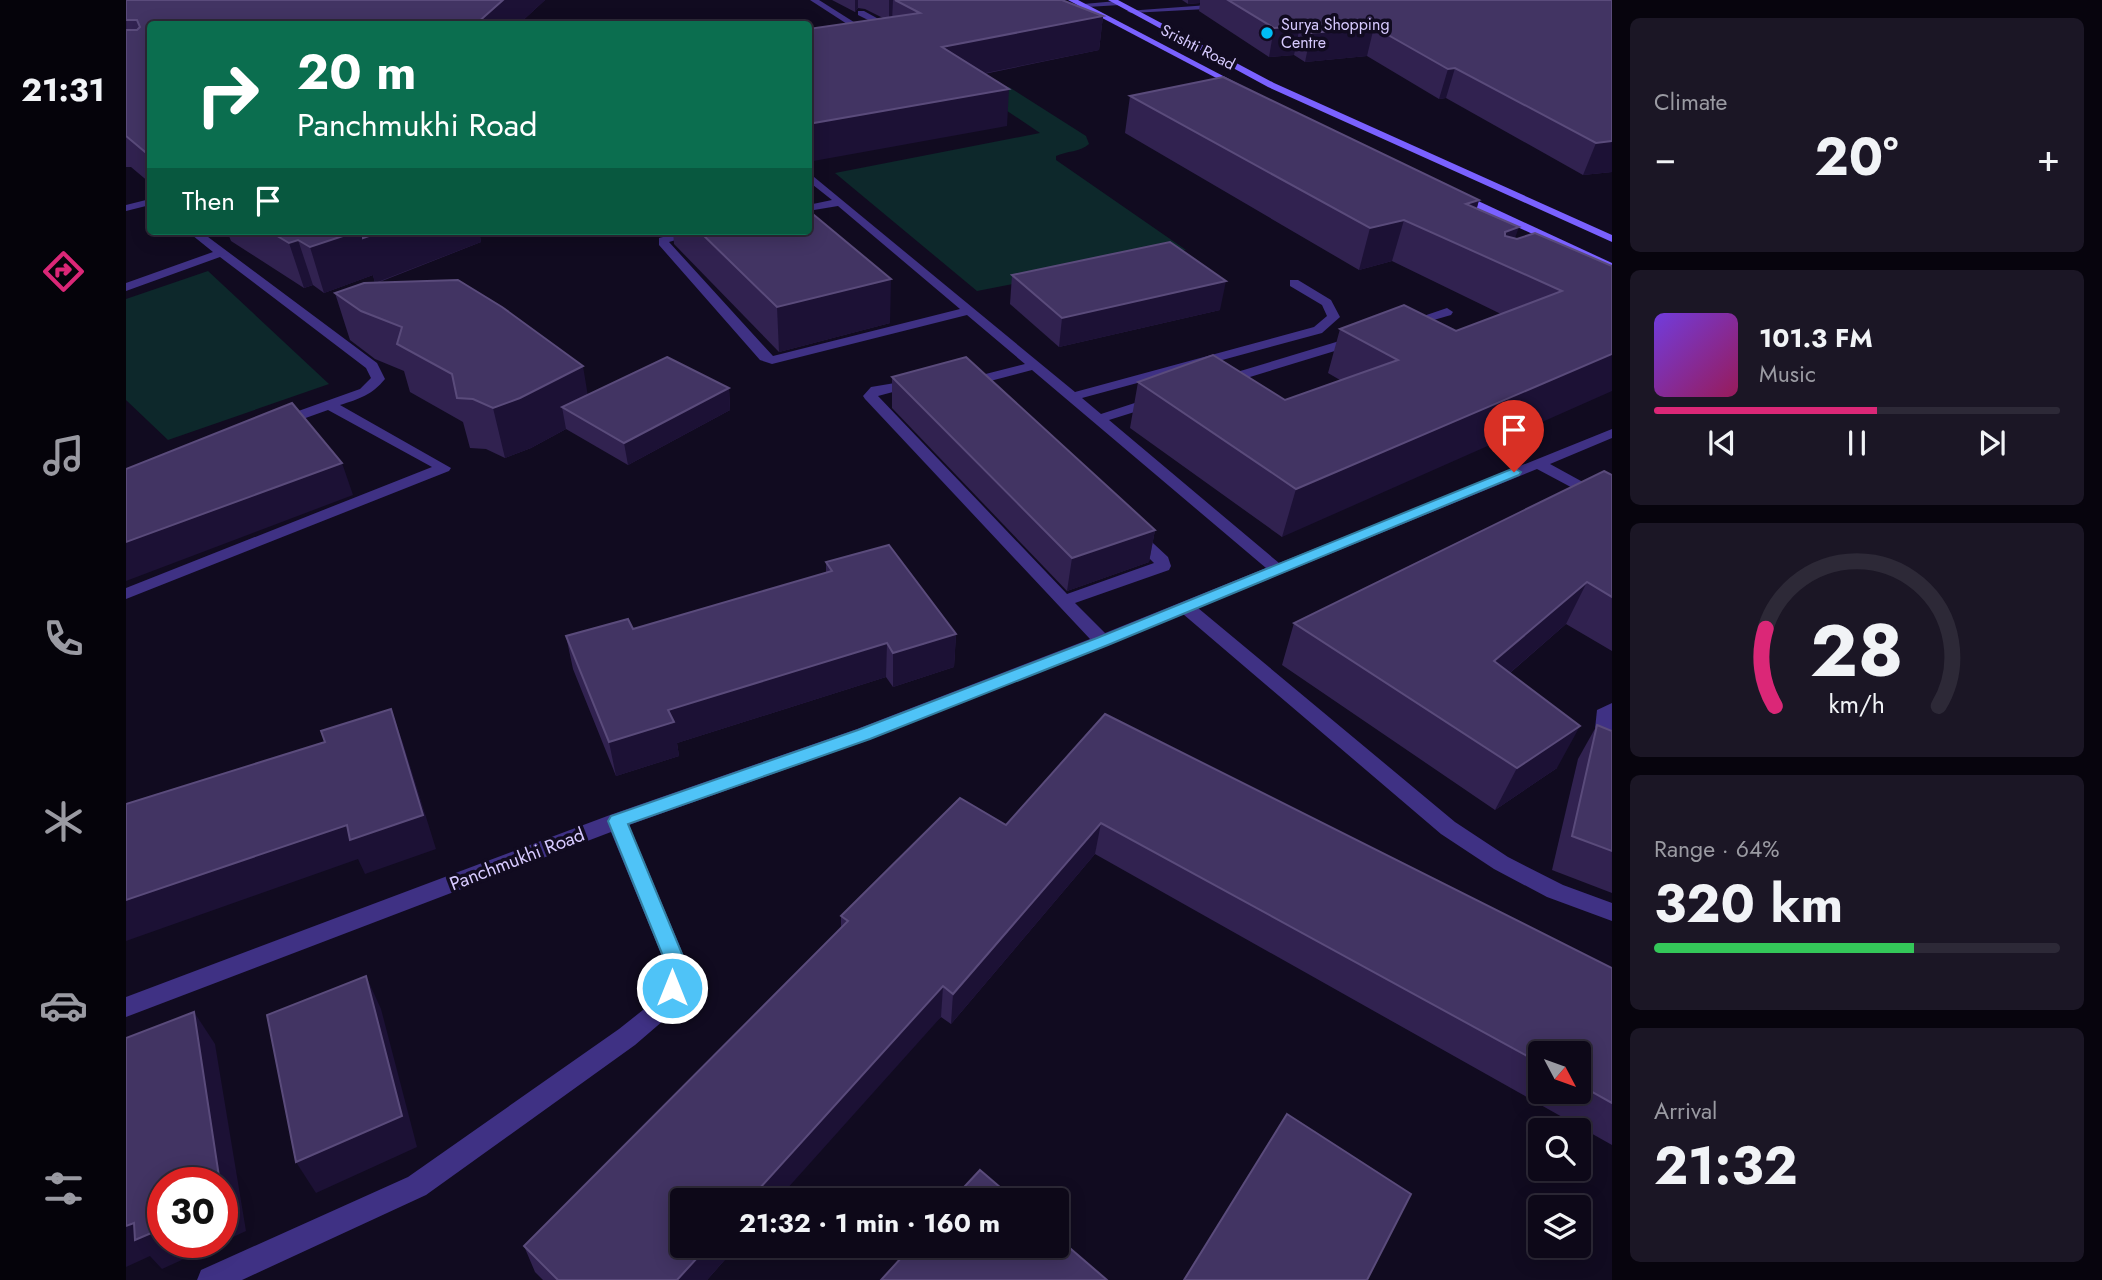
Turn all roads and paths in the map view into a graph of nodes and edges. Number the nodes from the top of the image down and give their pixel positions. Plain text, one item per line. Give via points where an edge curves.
1 (814, 0) edge
2 (1072, 0) edge
3 (1115, 1) edge
4 (1238, 5) edge
5 (1084, 6) junction
6 (1039, 8) edge
7 (1131, 11) junction
8 (861, 13) dead end
9 (1143, 17) junction
10 (1113, 21) junction
11 (903, 24) edge
12 (889, 27) junction
13 (864, 31) junction
14 (853, 33) edge
15 (1257, 96) edge
16 (1378, 133) junction
17 (1354, 137) edge
18 (812, 178) edge
19 (1451, 192) edge
20 (840, 202) junction
21 (147, 203) edge
22 (812, 207) edge
23 (126, 208) edge
24 (198, 235) edge
25 (682, 235) edge
26 (1612, 239) edge
27 (221, 253) junction
28 (1612, 267) edge
29 (1294, 283) dead end
30 (126, 287) edge
31 (969, 311) junction
32 (1447, 312) dead end
33 (1395, 328) edge
34 (1369, 335) edge
35 (1034, 366) junction
36 (926, 380) edge
37 (971, 383) edge
38 (1212, 384) edge
39 (1173, 396) edge
40 (1071, 397) junction
41 (331, 406) junction
42 (1098, 419) junction
43 (267, 426) edge
44 (1612, 433) edge
45 (1538, 463) junction
46 (1612, 504) edge
47 (1122, 523) edge
48 (1277, 569) junction
49 (126, 594) edge
50 (1063, 601) junction
51 (1184, 606) junction
52 (1102, 641) junction
53 (1612, 710) edge
54 (1612, 740) edge
55 (617, 821) junction
56 (1612, 912) edge
57 (126, 1007) edge
58 (211, 1280) edge

1 - 13 street
2 - 5 main road, Srishti Road
3 - 5 street
3 - 7 main road, Srishti Road
4 - 7 street
5 - 6 street
5 - 10 main road, Srishti Road
7 - 9 main road, Srishti Road
8 - 12 street
9 - 10 main road
9 - 16 main road, Srishti Road via 1272,85
10 - 15 main road, Srishti Road
11 - 12 street
12 - 13 street
13 - 14 street
16 - 17 main road
16 - 26 main road, Srishti Road
18 - 20 street
19 - 28 main road via 1566,252
20 - 22 street
20 - 31 street
21 - 23 street
24 - 27 street
25 - 31 street via 663,243 772,360 903,323
27 - 30 street
27 - 41 street via 341,335 372,366 378,379 365,392
29 - 40 street via 1327,303 1334,317 1318,330
31 - 35 street
32 - 33 street
34 - 38 street
35 - 37 street
35 - 40 street
36 - 50 street via 876,390 870,396
39 - 42 street
40 - 42 street
41 - 43 street
41 - 49 street via 444,468
42 - 48 street
44 - 45 street, Panchmukhi Road
45 - 46 street
45 - 48 street, Panchmukhi Road
47 - 50 street via 1163,566
48 - 51 street, Panchmukhi Road
50 - 52 street
51 - 52 street, Panchmukhi Road
51 - 56 street via 1448,828 1534,880
52 - 55 street, Panchmukhi Road via 864,734
53 - 54 street via 1604,715 1604,730
55 - 57 street, Panchmukhi Road
55 - 58 street via 675,961 672,988 656,1013 416,1186

